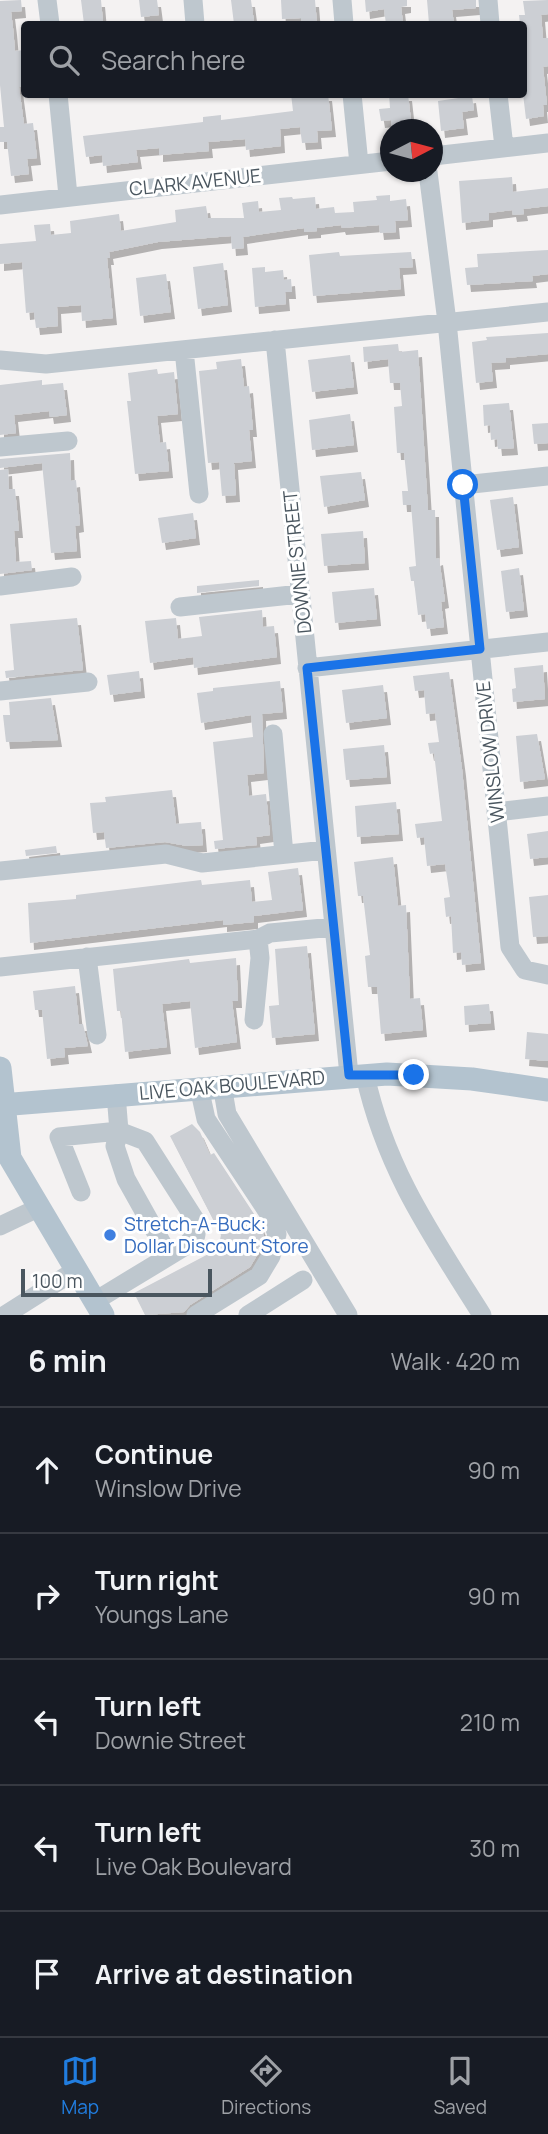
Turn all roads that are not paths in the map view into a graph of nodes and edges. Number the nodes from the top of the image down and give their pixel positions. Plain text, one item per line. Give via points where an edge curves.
1 (47, 0) edge
2 (193, 0) edge
3 (342, 0) edge
4 (488, 0) edge
5 (50, 21) edge
6 (195, 21) edge
7 (344, 21) edge
8 (490, 21) edge
9 (58, 98) edge
10 (352, 98) edge
11 (498, 98) edge
12 (548, 143) edge
13 (504, 147) junction
14 (443, 155) edge
15 (380, 162) edge
16 (359, 164) junction
17 (429, 182) edge
18 (68, 196) junction
19 (0, 205) edge
20 (548, 312) edge
21 (447, 322) junction
22 (275, 340) junction
23 (0, 349) edge
24 (184, 350) junction
25 (0, 360) edge
26 (68, 441) dead end
27 (0, 447) edge
28 (548, 476) edge
29 (463, 485) junction
30 (199, 494) dead end
31 (72, 577) dead end
32 (0, 586) edge
33 (300, 594) junction
34 (180, 607) dead end
35 (548, 642) edge
36 (480, 649) junction
37 (307, 668) junction
38 (88, 682) dead end
39 (0, 691) edge
40 (273, 734) dead end
41 (548, 806) edge
42 (496, 812) junction
43 (326, 850) junction
44 (284, 854) junction
45 (0, 872) edge
46 (334, 927) junction
47 (258, 939) junction
48 (87, 957) junction
49 (0, 967) edge
50 (548, 975) edge
51 (254, 1020) dead end
52 (97, 1035) dead end
53 (0, 1068) edge
54 (357, 1075) junction
55 (211, 1086) junction
56 (548, 1090) edge
57 (116, 1094) junction
58 (2, 1104) edge
59 (119, 1130) junction
60 (81, 1192) dead end
61 (38, 1208) junction
62 (0, 1226) edge
63 (169, 1256) junction
64 (76, 1270) junction
65 (303, 1280) dead end
66 (99, 1308) edge
67 (5, 1315) edge
68 (196, 1315) edge
69 (248, 1315) edge
70 (348, 1315) edge
71 (482, 1315) edge

1 - 5 street
2 - 6 street
3 - 7 street
4 - 8 street
9 - 18 street
10 - 16 street
11 - 13 street
12 - 13 street
13 - 14 street
15 - 16 street, CLARK AVENUE
16 - 18 street, CLARK AVENUE
17 - 21 street, WINSLOW DRIVE
18 - 19 street, CLARK AVENUE
20 - 21 street
21 - 22 street
21 - 29 street, WINSLOW DRIVE
22 - 24 street
22 - 33 street, DOWNIE STREET
23 - 25 street
24 - 25 street via 46,364
24 - 30 street
26 - 27 street
28 - 29 street
29 - 36 street, WINSLOW DRIVE
31 - 32 street
33 - 34 street
33 - 37 street, DOWNIE STREET
35 - 36 street
36 - 37 street
36 - 42 street, WINSLOW DRIVE
37 - 43 street, DOWNIE STREET
38 - 39 street
40 - 44 street
41 - 42 street
42 - 50 street, WINSLOW DRIVE via 510,947 525,970
43 - 44 street
43 - 46 street, DOWNIE STREET
44 - 45 street via 202,863 166,854
46 - 47 street via 270,933
46 - 54 street, DOWNIE STREET
47 - 48 street
47 - 51 street
48 - 49 street
48 - 52 street
53 - 58 main road
54 - 55 main road, LIVE OAK BOULEVARD
54 - 56 main road, LIVE OAK BOULEVARD via 441,1076
54 - 71 street, DOWNIE STREET via 386,1150 422,1220
55 - 57 main road, LIVE OAK BOULEVARD
55 - 68 street via 206,1119 270,1214 277,1234 259,1276
55 - 70 street
57 - 58 main road, LIVE OAK BOULEVARD
57 - 59 street
58 - 61 main road via 10,1158
59 - 60 street via 59,1137
59 - 63 street via 115,1146 125,1179
59 - 63 street via 145,1141 195,1221 196,1235
61 - 62 street
61 - 64 main road
63 - 66 street
64 - 66 main road
64 - 67 street
65 - 69 street

